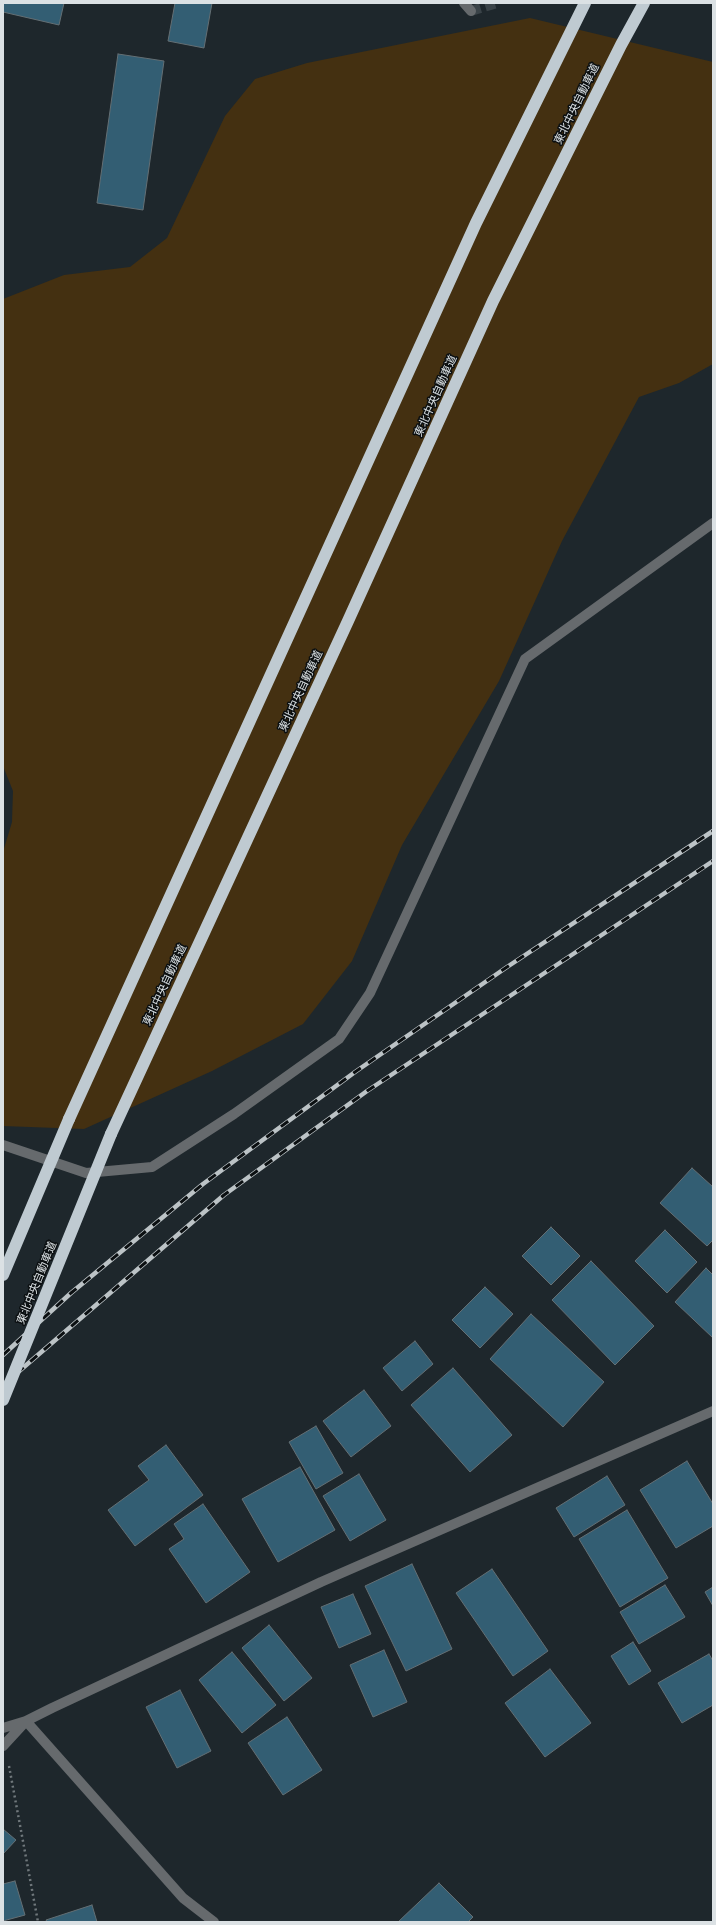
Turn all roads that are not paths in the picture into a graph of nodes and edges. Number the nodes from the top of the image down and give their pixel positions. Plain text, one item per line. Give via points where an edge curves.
1 (585, 3) edge
2 (644, 3) edge
3 (713, 523) edge
4 (3, 1145) edge
5 (3, 1275) edge
6 (3, 1400) edge
7 (713, 1411) edge
8 (26, 1721) junction
9 (3, 1728) edge
10 (4, 1745) edge
11 (214, 1922) edge

1 - 5 highway, bridge via 473,230 70,1119
2 - 6 highway, 東北中央自動車道, bridge via 493,300 111,1134
3 - 4 street via 525,659 370,993 339,1039 234,1114 152,1167 86,1173
7 - 8 street via 321,1582
8 - 9 street
8 - 10 street
8 - 11 street via 183,1898

